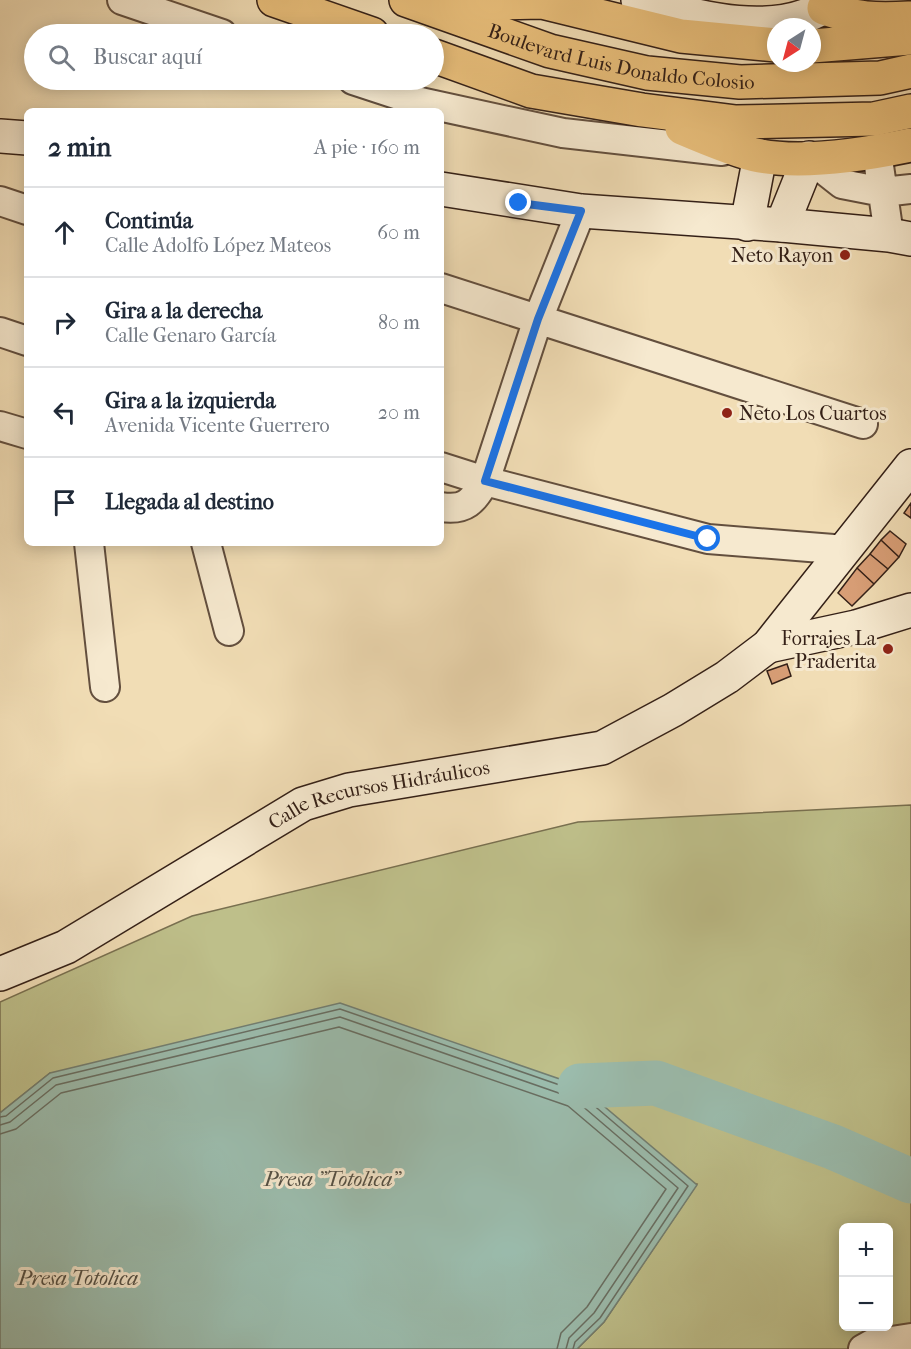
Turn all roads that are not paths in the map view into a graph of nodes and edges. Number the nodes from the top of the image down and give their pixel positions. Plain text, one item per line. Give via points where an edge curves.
1 (122, 0) edge
2 (274, 0) edge
3 (412, 2) edge
4 (829, 4) edge
5 (626, 10) edge
6 (911, 18) edge
7 (193, 24) edge
8 (343, 24) edge
9 (911, 38) edge
10 (767, 44) edge
11 (821, 45) edge
12 (444, 60) edge
13 (911, 71) edge
14 (383, 90) edge
15 (642, 110) junction
16 (911, 111) edge
17 (0, 136) edge
18 (24, 138) edge
19 (911, 145) edge
20 (876, 152) junction
21 (760, 156) junction
22 (809, 158) junction
23 (444, 189) edge
24 (911, 189) edge
25 (883, 192) junction
26 (0, 201) edge
27 (24, 209) edge
28 (581, 211) junction
29 (747, 224) junction
30 (782, 225) junction
31 (900, 237) edge
32 (444, 289) edge
33 (538, 319) junction
34 (0, 332) edge
35 (24, 340) edge
36 (863, 424) dead end
37 (0, 426) edge
38 (24, 433) edge
39 (911, 466) edge
40 (444, 468) edge
41 (485, 481) junction
42 (447, 508) edge
43 (89, 546) edge
44 (207, 546) edge
45 (846, 550) junction
46 (911, 610) edge
47 (229, 631) dead end
48 (768, 646) junction
49 (105, 687) dead end
50 (0, 974) edge
51 (911, 1338) edge
52 (863, 1349) edge

1 - 7 street
2 - 8 highway
3 - 5 highway via 542,2
3 - 13 highway, Boulevard Luis Donaldo Colosio via 550,51 647,73 740,82 880,78
4 - 5 street via 801,19 768,23
4 - 6 highway via 848,16 867,20
5 - 10 highway via 681,36
9 - 11 highway
12 - 15 highway via 531,91
14 - 21 street via 420,102 563,133
15 - 16 highway via 736,122 874,119
15 - 21 highway via 700,136
17 - 18 street
19 - 20 highway
20 - 22 highway
20 - 25 street
21 - 22 highway
21 - 29 street
22 - 25 street via 842,184
22 - 30 street
23 - 28 street
24 - 25 street
25 - 31 street
26 - 27 street
28 - 29 street
28 - 33 street
29 - 30 street
30 - 31 street
32 - 33 street
33 - 36 street
33 - 41 street
34 - 35 street
37 - 38 street
39 - 45 street
40 - 41 street
41 - 42 street via 466,505
41 - 45 street via 708,539
43 - 49 street
44 - 47 street
45 - 48 street
46 - 48 street via 856,627
48 - 50 street, Calle Recursos Hidráulicos via 673,710 602,747 349,789 303,804 66,947
51 - 52 street

